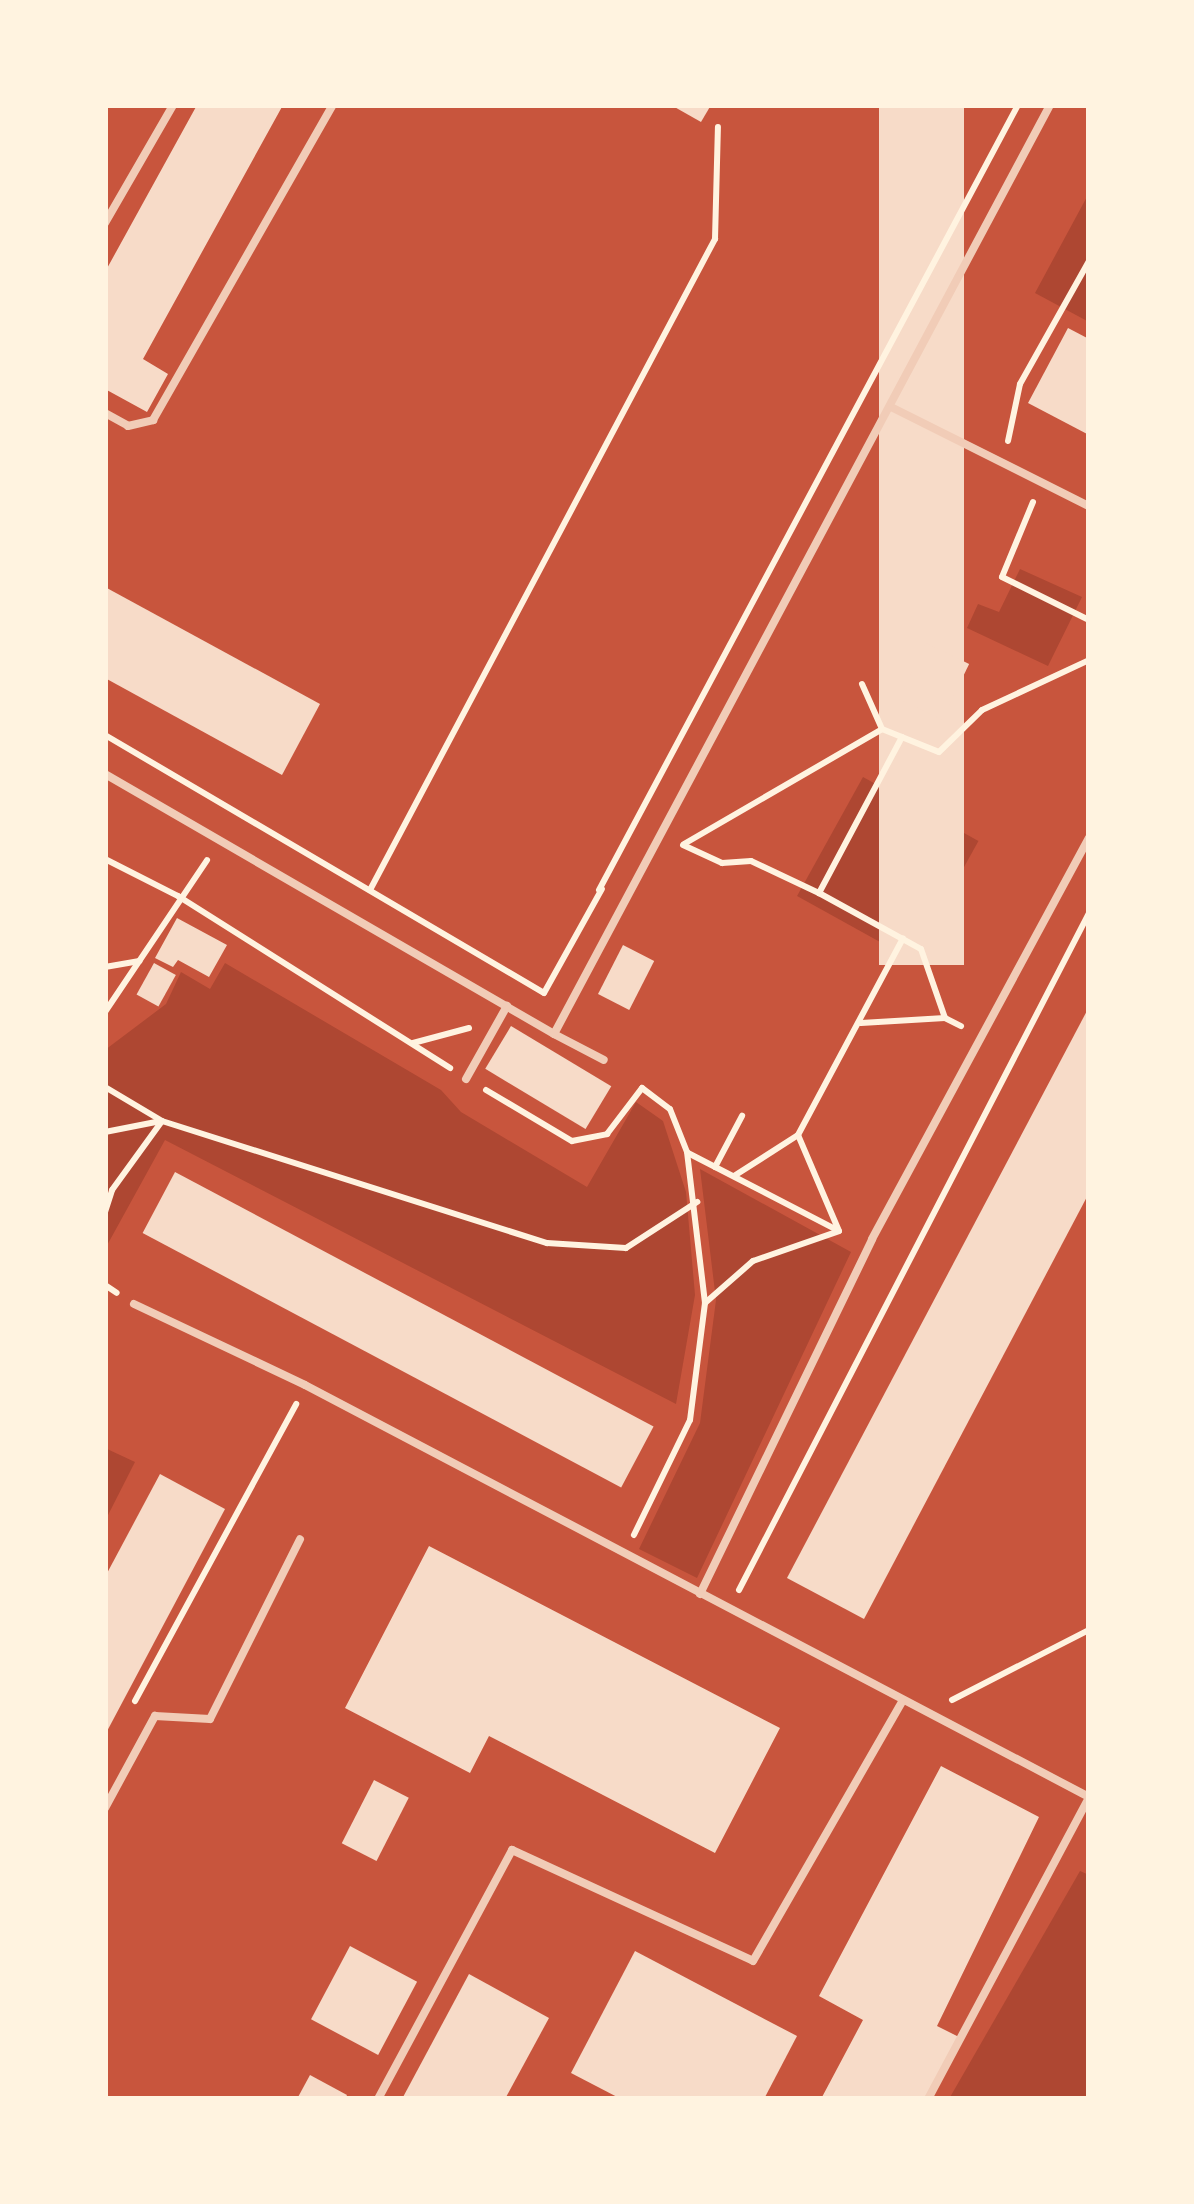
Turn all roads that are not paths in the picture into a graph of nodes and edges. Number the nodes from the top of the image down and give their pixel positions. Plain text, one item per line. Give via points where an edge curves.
1 (173, 105) edge
2 (334, 105) edge
3 (1050, 105) edge
4 (105, 223) edge
5 (893, 408) junction
6 (105, 413) edge
7 (1089, 506) edge
8 (105, 774) edge
9 (1089, 838) edge
10 (507, 1006) junction
11 (554, 1034) junction
12 (604, 1060) dead end
13 (466, 1078) road end
14 (134, 1304) dead end
15 (300, 1539) dead end
16 (700, 1594) junction
17 (902, 1702) junction
18 (1089, 1797) edge
19 (105, 1808) edge
20 (378, 2099) edge
21 (928, 2099) edge

1 - 4 lane
2 - 6 lane via 153,420 128,426
3 - 5 lane
5 - 7 lane
5 - 11 lane
8 - 10 lane
9 - 16 lane via 872,1239
10 - 11 lane
10 - 13 lane
11 - 12 lane
14 - 16 lane via 305,1385
15 - 19 lane via 210,1718 155,1716
16 - 17 lane
17 - 18 lane
17 - 20 lane via 753,1961 512,1850
18 - 21 lane

